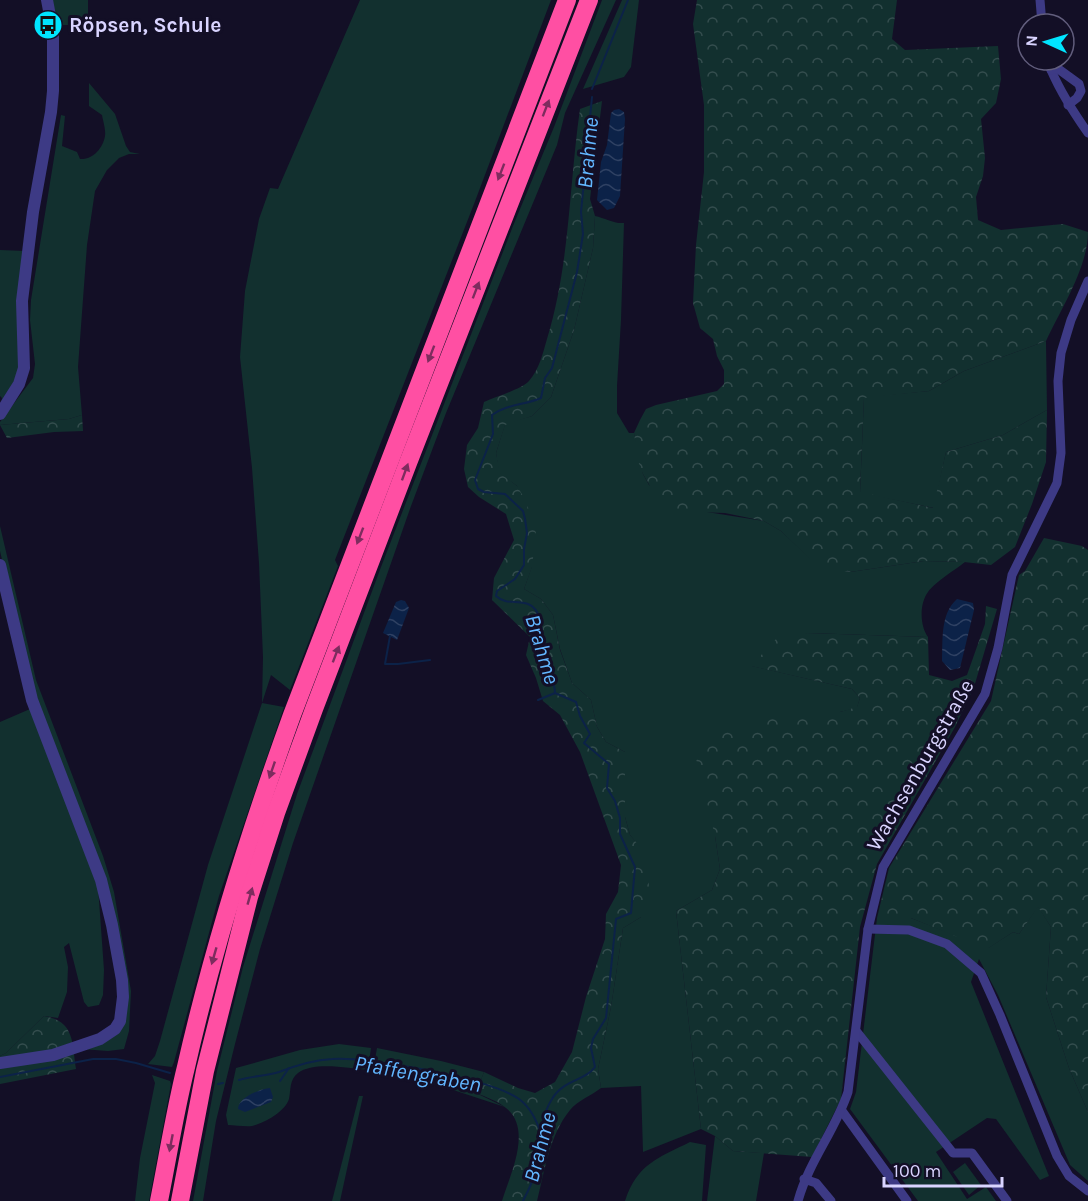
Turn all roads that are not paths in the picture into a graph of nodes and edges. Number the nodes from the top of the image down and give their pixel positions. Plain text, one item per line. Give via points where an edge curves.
1 (47, 0) edge
2 (567, 0) edge
3 (589, 0) edge
4 (1052, 72) edge
5 (1062, 72) edge
6 (1068, 105) junction
7 (1088, 133) edge
8 (1088, 281) edge
9 (0, 414) edge
10 (0, 566) edge
11 (868, 929) junction
12 (857, 1032) junction
13 (0, 1063) edge
14 (842, 1111) junction
15 (804, 1179) junction
16 (1088, 1191) edge
17 (159, 1201) edge
18 (180, 1201) edge
19 (798, 1201) edge
20 (831, 1201) edge
21 (907, 1201) edge
22 (1007, 1201) edge

1 - 9 street via 53,91 22,301 24,369
2 -> 17 highway via 292,715 231,896 186,1067
18 -> 3 highway via 205,1071 249,897 276,813
4 - 6 street
5 - 6 street via 1079,84 1081,91
6 - 7 street
8 - 11 street, Wachsenburgstraße via 1061,352 1061,453 1057,483 1012,575 985,694 883,867
10 - 13 street via 32,700 101,880 123,997 120,1021 100,1040 53,1055
11 - 12 street, Wachsenburgstraße
11 - 16 street via 909,930 947,944 981,973 1057,1156 1070,1176
12 - 14 street, Wachsenburgstraße
12 - 22 street via 953,1153 972,1153
14 - 15 street, Wachsenburgstraße
14 - 21 street
15 - 19 street, Wachsenburgstraße
15 - 20 street via 816,1183

